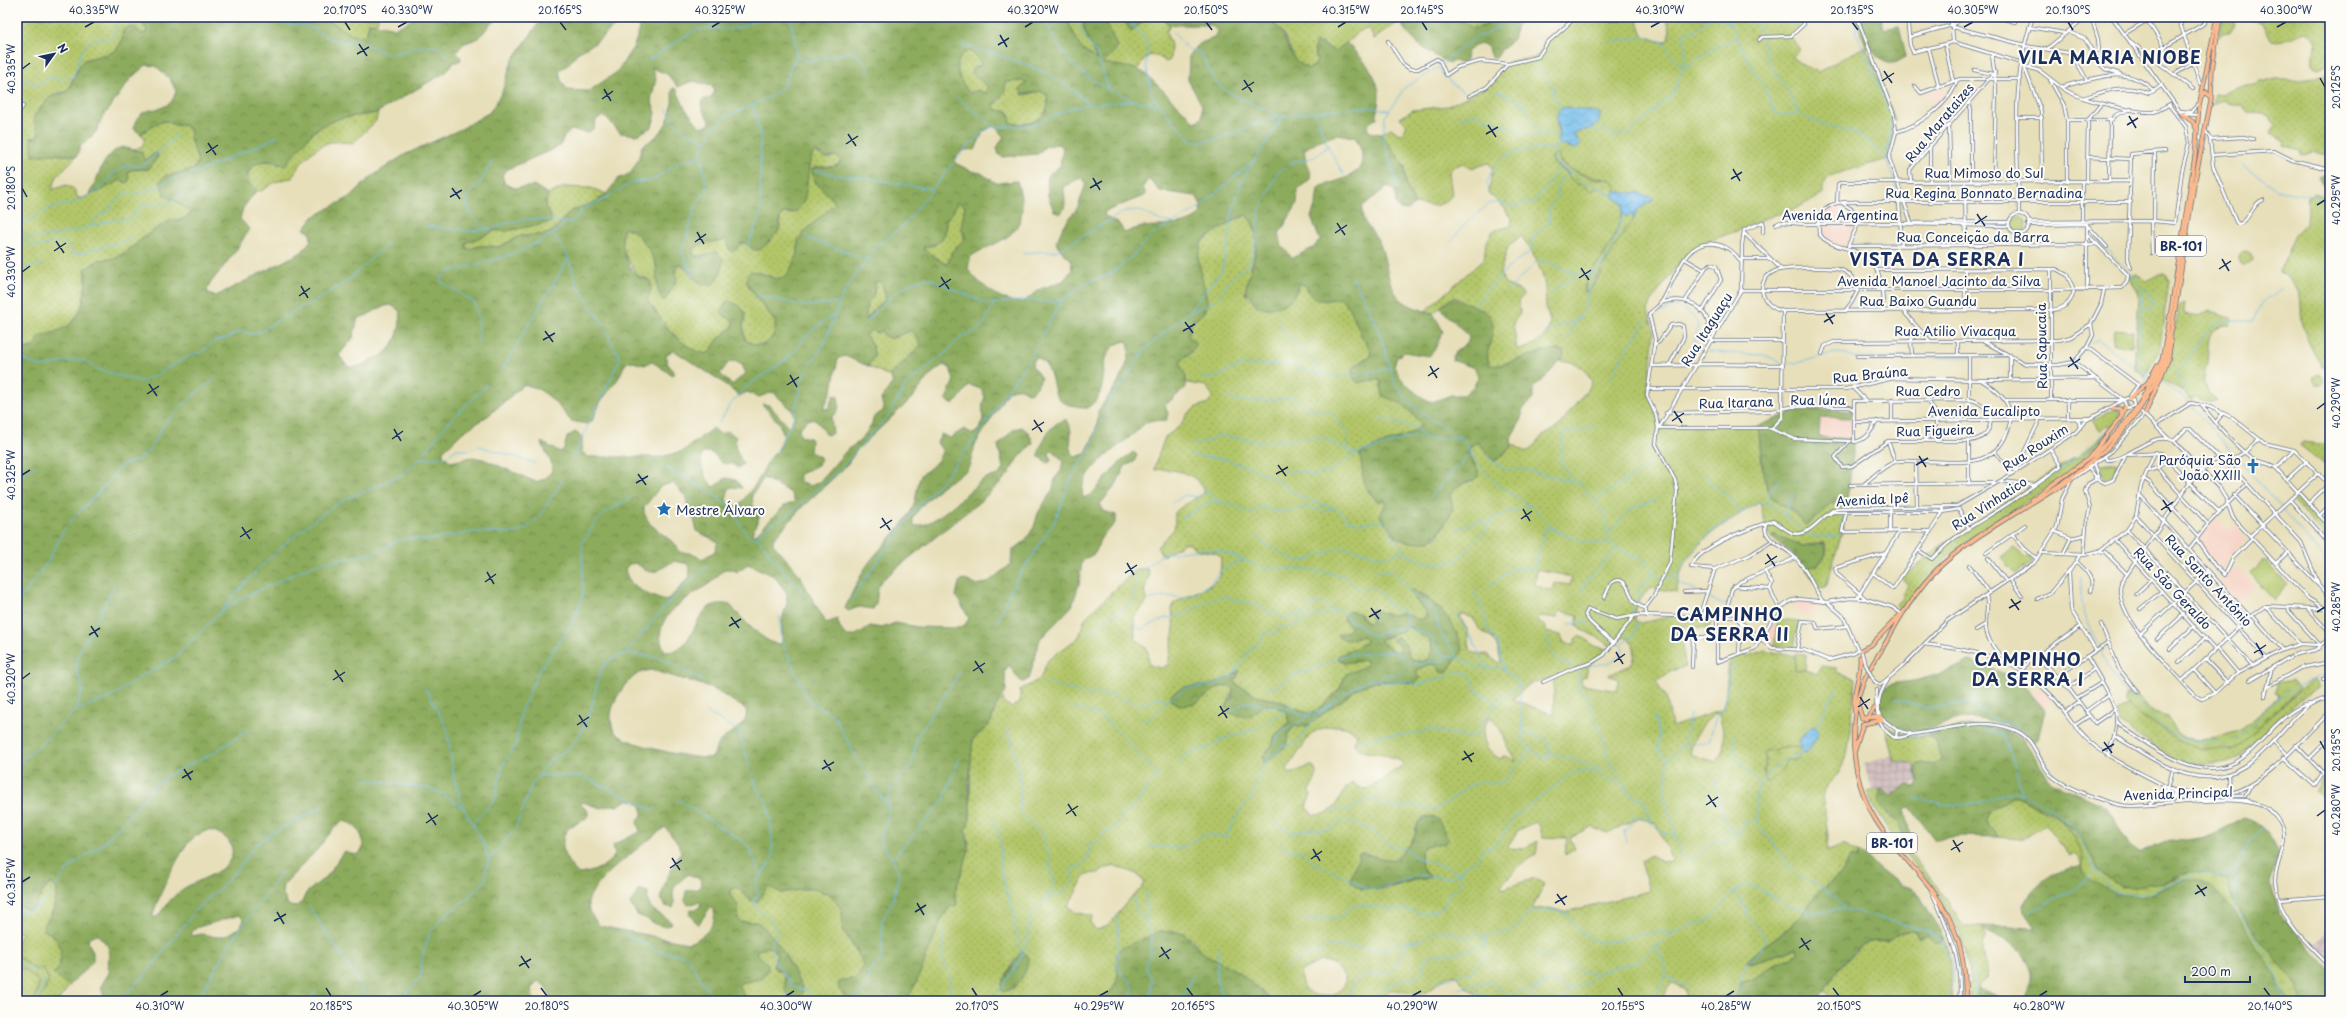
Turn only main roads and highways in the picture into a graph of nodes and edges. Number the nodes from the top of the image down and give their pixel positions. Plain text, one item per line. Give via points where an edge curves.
1 (2217, 17) edge
2 (2220, 17) edge
3 (2201, 98) junction
4 (2211, 100) junction
5 (2210, 106) junction
6 (2181, 112) road end
7 (2198, 115) junction
8 (2198, 132) junction
9 (2156, 376) junction
10 (2152, 385) junction
11 (2129, 398) road end
12 (2125, 406) road end
13 (2112, 408) road end
14 (2136, 409) junction
15 (2145, 414) road end
16 (2122, 416) junction
17 (2085, 463) junction
18 (2072, 479) road end
19 (2042, 496) junction
20 (2027, 504) junction
21 (1901, 614) junction
22 (1860, 650) road end
23 (1860, 657) road end
24 (1858, 702) junction
25 (1875, 708) road end
26 (1856, 716) junction
27 (1866, 719) junction
28 (1854, 753) junction
29 (1966, 1001) edge

1 - 3 main road, BR-101
2 - 4 main road, BR-101 via 2212,70
3 - 4 main road via 2204,92 2208,92
3 - 7 main road, BR-101
4 - 5 main road, BR-101
5 - 7 main road via 2205,114
5 - 9 main road, BR-101 via 2204,128 2172,328 2165,358
6 - 8 main road via 2193,122
7 - 8 main road, BR-101
8 - 9 main road, BR-101 via 2169,323 2162,360
9 - 10 main road, BR-101
9 - 10 main road
10 - 11 main road
10 - 14 main road, BR-101, bridge
10 - 15 main road
12 - 16 main road
13 - 16 main road via 2120,409
14 - 17 main road, BR-101 via 2106,445
14 - 19 main road, BR-101 via 2120,434 2098,456
16 - 17 main road
17 - 20 main road, BR-101 via 2040,492
18 - 19 main road
19 - 20 main road, BR-101
20 - 21 main road, BR-101 via 1943,564
21 - 22 main road via 1871,645
21 - 24 main road, BR-101 via 1866,677
23 - 26 main road via 1854,691
24 - 26 main road, BR-101
24 - 27 main road via 1860,715
25 - 27 main road
26 - 28 main road, BR-101
27 - 28 main road via 1880,719 1863,724
28 - 29 main road, BR-101 via 1863,792 1877,823 1928,884 1948,913 1959,940 1966,973

